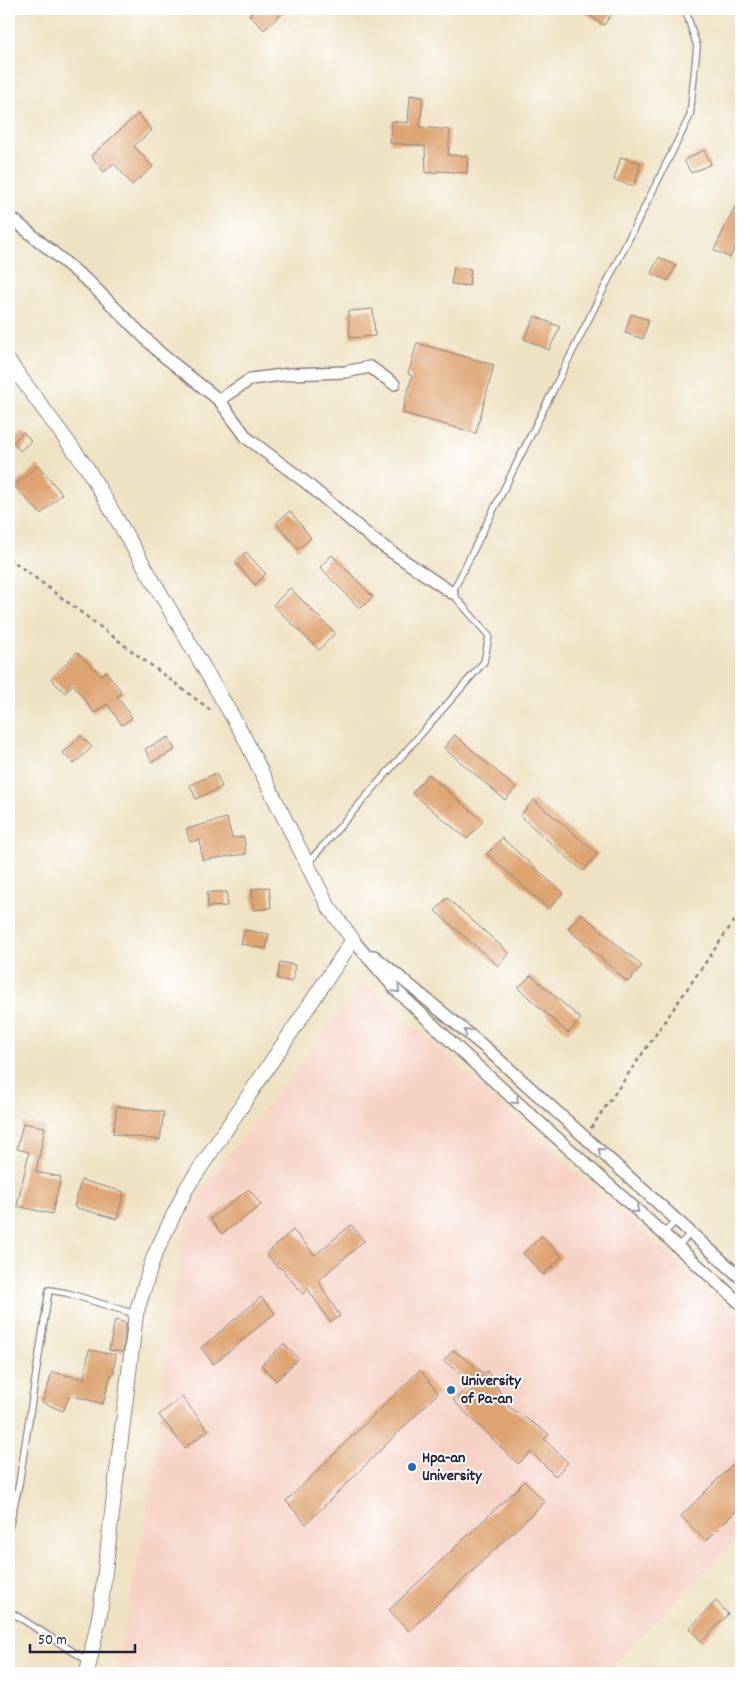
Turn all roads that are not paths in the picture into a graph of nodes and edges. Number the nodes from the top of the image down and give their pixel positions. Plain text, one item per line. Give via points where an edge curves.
1 (685, 9) edge
2 (9, 216) edge
3 (9, 362) edge
4 (394, 384) dead end
5 (219, 400) junction
6 (452, 593) junction
7 (307, 864) junction
8 (353, 940) junction
9 (487, 1049) junction
10 (475, 1064) junction
11 (677, 1220) junction
12 (691, 1233) junction
13 (663, 1234) junction
14 (678, 1247) junction
15 (741, 1278) edge
16 (741, 1304) edge
17 (136, 1314) junction
18 (9, 1528) edge
19 (9, 1611) edge
20 (89, 1668) edge

1 - 6 lane via 697,46 690,116
2 - 5 street via 90,283 160,353
3 - 7 street via 87,468 242,733
4 - 5 street via 370,367 345,372 290,374 251,379
5 - 6 street via 247,438 374,540
6 - 7 lane via 489,636 484,662
7 - 8 street via 328,906
9 -> 8 street
8 -> 10 street via 396,990
8 - 17 street via 186,1189 154,1256
9 - 10 street
11 -> 9 street
10 -> 13 street
11 - 12 street
11 - 13 lane
12 - 14 lane
12 - 15 street
13 - 14 street
14 - 16 street
17 - 18 lane via 49,1290 19,1484
17 - 20 street via 100,1613
19 - 20 lane

